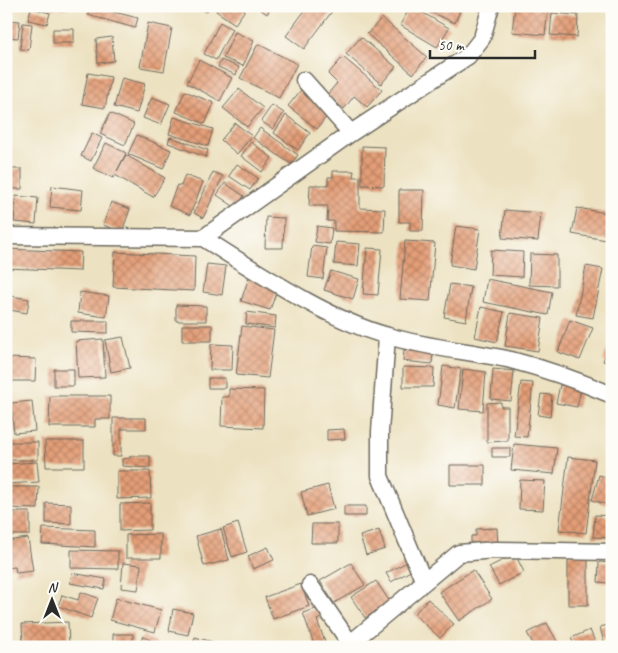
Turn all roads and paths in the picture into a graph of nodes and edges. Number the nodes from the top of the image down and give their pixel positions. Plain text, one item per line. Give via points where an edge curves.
1 (491, 6) edge
2 (304, 80) dead end
3 (350, 133) junction
4 (6, 236) edge
5 (203, 238) junction
6 (387, 336) junction
7 (612, 395) edge
8 (612, 552) edge
9 (424, 582) junction
10 (310, 585) dead end
11 (348, 645) edge

1 - 3 street via 482,38 468,56
2 - 3 street
3 - 5 street
4 - 5 street
5 - 6 street via 315,304
6 - 7 street via 510,360 568,377
6 - 9 street via 380,476
8 - 9 street via 468,551 459,553
9 - 11 street
10 - 11 street

